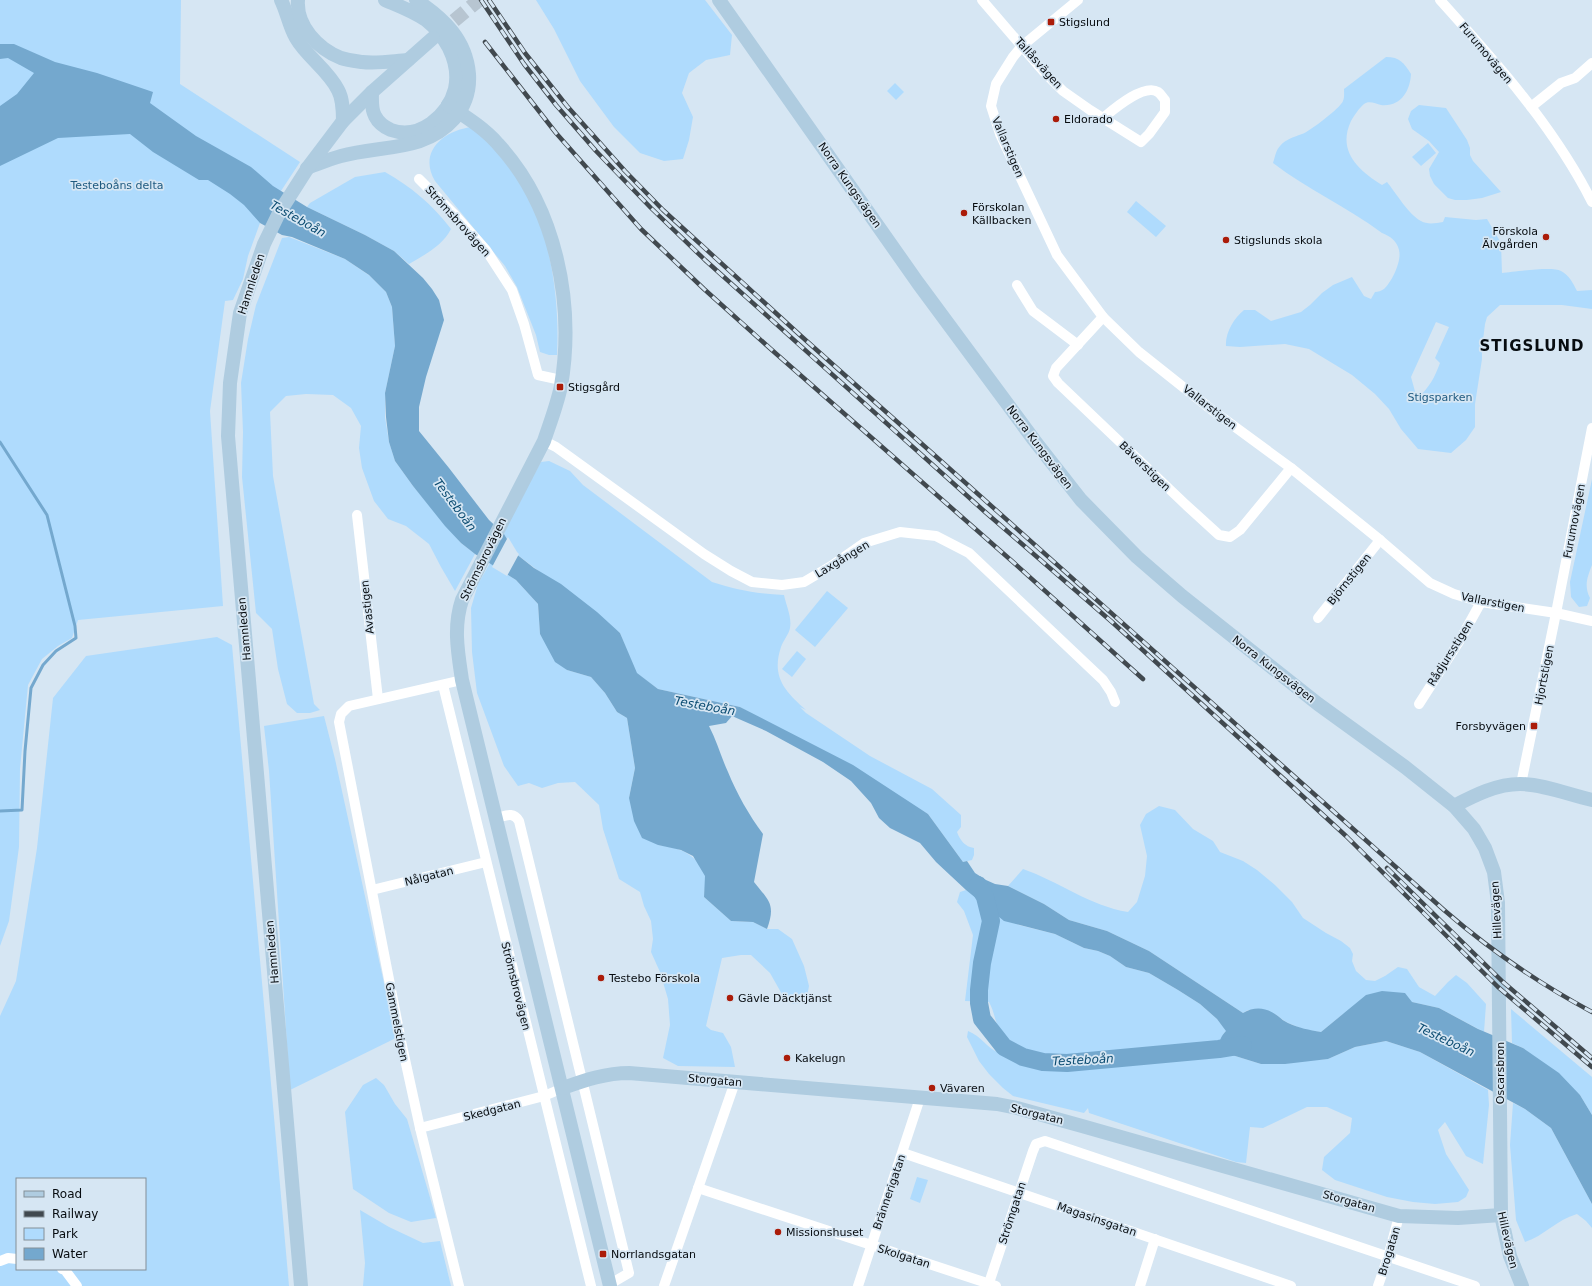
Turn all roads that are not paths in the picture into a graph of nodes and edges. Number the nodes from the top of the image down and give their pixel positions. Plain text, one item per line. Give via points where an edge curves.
1 (298, 0) edge
2 (384, 0) edge
3 (416, 0) edge
4 (719, 0) edge
5 (982, 0) edge
6 (1078, 0) edge
7 (1440, 0) edge
8 (283, 2) edge
9 (433, 38) tunnel mouth
10 (1022, 46) junction
11 (408, 60) junction
12 (1592, 63) edge
13 (372, 92) junction
14 (1531, 108) junction
15 (454, 109) junction
16 (1103, 118) junction
17 (343, 121) junction
18 (307, 168) junction
19 (419, 179) dead end
20 (1592, 202) edge
21 (1017, 285) dead end
22 (1103, 317) junction
23 (1078, 345) junction
24 (561, 380) junction
25 (1592, 428) edge
26 (544, 441) junction
27 (1292, 468) junction
28 (357, 515) dead end
29 (1380, 540) junction
30 (1481, 602) junction
31 (1556, 613) junction
32 (1318, 618) dead end
33 (1592, 621) edge
34 (462, 680) junction
35 (443, 685) junction
36 (378, 699) junction
37 (1115, 702) dead end
38 (1418, 704) dead end
39 (1521, 784) junction
40 (1592, 800) edge
41 (1454, 806) junction
42 (496, 818) junction
43 (486, 862) junction
44 (372, 890) junction
45 (1500, 1027) joint
46 (582, 1081) junction
47 (735, 1082) junction
48 (563, 1088) junction
49 (544, 1096) junction
50 (920, 1098) junction
51 (1499, 1120) joint
52 (420, 1128) junction
53 (902, 1153) junction
54 (698, 1188) junction
55 (1019, 1193) junction
56 (1501, 1214) junction
57 (1399, 1216) junction
58 (1155, 1240) junction
59 (872, 1245) junction
60 (1388, 1257) junction
61 (16, 1259) edge
62 (0, 1261) edge
63 (65, 1270) edge
64 (610, 1285) edge
65 (991, 1285) edge
66 (77, 1286) edge
67 (301, 1286) edge
68 (459, 1286) edge
69 (591, 1286) edge
70 (664, 1286) edge
71 (858, 1286) edge
72 (1140, 1286) edge
73 (1291, 1286) edge
74 (1378, 1286) edge
75 (1475, 1286) edge
76 (1522, 1286) edge

1 - 11 street via 299,14 305,30 320,45 341,58 363,62
2 - 15 street via 426,20 446,42 456,68
3 - 15 street via 446,23 464,50 469,78 465,102
4 - 41 street, Norra Kungsvägen via 918,283 1034,440 1082,500 1136,557 1182,596 1318,704
5 - 10 street, Tallåsvägen
6 - 10 street
7 - 14 street, Furumovägen
8 - 17 street via 303,50 339,91
9 - 11 street, Hamnleden
10 - 16 street, Tallåsvägen via 1063,91
10 - 22 street, Vallarstigen via 996,84 991,106 993,113 1000,134 1057,255
11 - 13 street, Hamnleden
12 - 14 street via 1575,78 1561,83
13 - 15 street via 374,115 380,123 401,132 416,131
13 - 17 street, Hamnleden
14 - 20 street, Furumovägen via 1568,160
15 - 18 street via 445,128 428,139 418,143 341,156
15 - 24 street, Strömsbrovägen via 475,123 498,144 524,176 550,230 564,301
16 - 16 street, Tallåsvägen via 1141,142 1165,112 1164,100 1158,92 1149,90 1134,95
17 - 18 street, Hamnleden
18 - 67 street, Hamnleden via 279,213 264,244 240,313 230,383 228,436
19 - 24 street, Strömsbrovägen via 486,250 512,290 538,375
21 - 23 street via 1033,311
22 - 23 street, Bäverstigen
22 - 27 street, Vallarstigen via 1139,352 1212,410
23 - 27 street, Bäverstigen via 1056,368 1053,376 1058,383 1219,535 1230,538 1240,530
24 - 26 street, Strömsbrovägen
25 - 31 street, Furumovägen
26 - 34 street, Strömsbrovägen via 462,600 457,618 457,645
26 - 37 street, Laxgången via 556,447 704,554 752,582 782,585 804,582 864,543 900,532 936,536 968,553 1103,680
27 - 29 street, Vallarstigen
28 - 36 street, Avastigen
29 - 30 street, Vallarstigen via 1430,583
29 - 32 street, Björnstigen
30 - 31 street, Vallarstigen
30 - 38 street, Rådjursstigen via 1460,640
31 - 33 street, Vallarstigen
31 - 39 street, Hjortstigen
34 - 35 street
34 - 42 street, Strömsbrovägen
35 - 36 street
35 - 43 street, Strömsbrovägen
36 - 44 street, Gammelstigen via 349,706 339,720
39 - 40 street
39 - 41 street via 1498,787
41 - 45 street, Hillevägen via 1474,828 1494,872 1498,903
42 - 46 street, Strömsbrovägen via 512,815 519,821
42 - 48 street, Strömsbrovägen
43 - 44 street, Nålgatan
43 - 49 street, Strömsbrovägen
44 - 52 street, Gammelstigen
45 - 51 street, Oscarsbron
46 - 47 street, Storgatan via 611,1074 629,1073
46 - 48 street, Storgatan
46 - 64 street, Strömsbrovägen via 630,1273
47 - 50 street, Storgatan
47 - 54 street
48 - 49 street, Skedgatan
48 - 64 street, Strömsbrovägen
49 - 52 street, Skedgatan
49 - 69 street, Strömsbrovägen
50 - 53 street, Brännerigatan
50 - 57 street, Storgatan via 1017,1108
51 - 56 street, Hillevägen
52 - 68 street, Gammelstigen
53 - 55 street, Magasinsgatan
53 - 59 street, Brännerigatan
54 - 59 street, Skolgatan
54 - 70 street
55 - 58 street, Magasinsgatan
55 - 60 street, Strömgatan via 1035,1146 1039,1142 1049,1141
55 - 65 street, Strömgatan
56 - 57 street, Storgatan via 1458,1218
56 - 76 street, Hillevägen via 1510,1256
57 - 60 street, Brogatan
58 - 72 street
58 - 73 street, Magasinsgatan
59 - 65 street, Skolgatan
59 - 71 street, Brännerigatan
60 - 74 street, Brogatan
60 - 75 street
61 - 62 street
63 - 66 street

